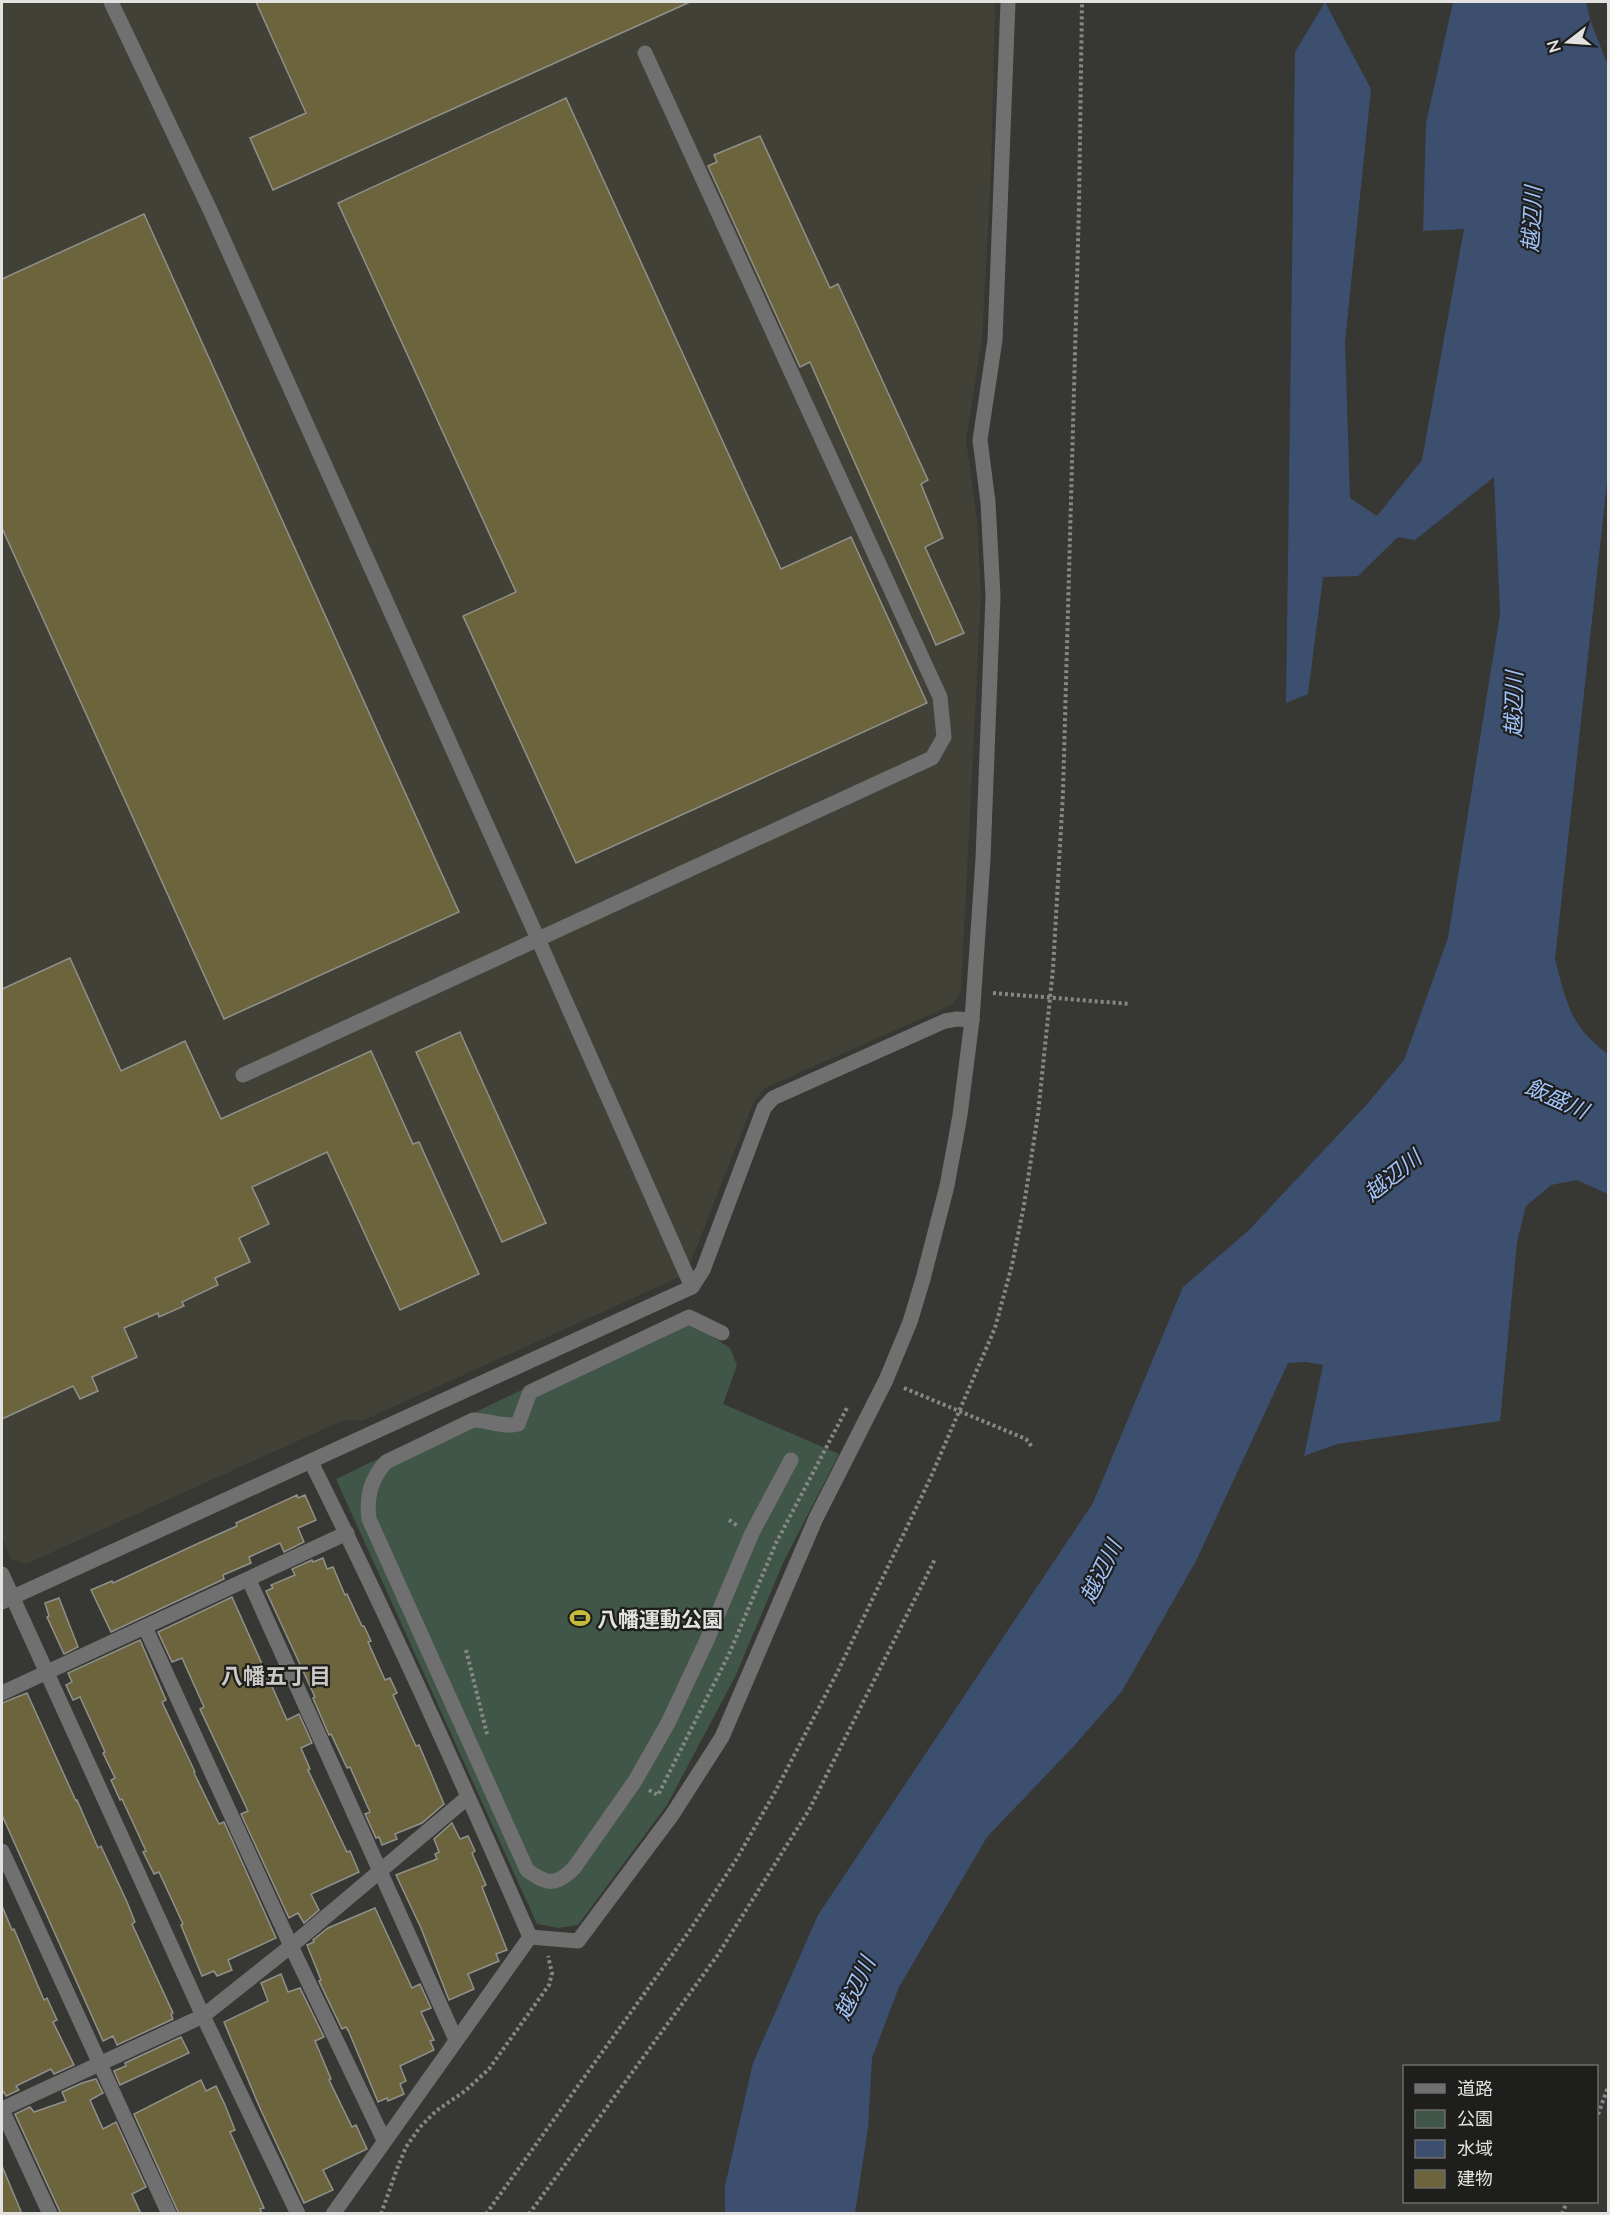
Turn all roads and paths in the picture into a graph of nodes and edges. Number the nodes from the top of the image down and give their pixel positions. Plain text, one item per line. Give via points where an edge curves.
1 (111, 2) edge
2 (1008, 2) edge
3 (1082, 2) edge
4 (645, 54) dead end
5 (538, 939) junction
6 (993, 993) dead end
7 (1050, 998) junction
8 (1130, 1004) dead end
9 (972, 1020) junction
10 (243, 1075) dead end
11 (685, 1290) junction
12 (689, 1317) junction
13 (722, 1334) dead end
14 (904, 1388) dead end
15 (848, 1406) dead end
16 (960, 1411) junction
17 (1033, 1448) dead end
18 (791, 1460) dead end
19 (311, 1461) junction
20 (347, 1533) junction
21 (934, 1559) dead end
22 (2, 1574) edge
23 (249, 1580) junction
24 (7, 1599) edge
25 (145, 1627) junction
26 (45, 1672) junction
27 (2, 1693) edge
28 (635, 1781) junction
29 (468, 1797) junction
30 (513, 1838) junction
31 (491, 1848) junction
32 (2, 1851) edge
33 (380, 1872) junction
34 (535, 1938) junction
35 (291, 1946) junction
36 (203, 2016) junction
37 (456, 2040) junction
38 (100, 2063) junction
39 (1608, 2086) edge
40 (2, 2109) edge
41 (1598, 2114) edge
42 (384, 2140) junction
43 (50, 2214) edge
44 (169, 2214) edge
45 (298, 2214) edge
46 (333, 2214) edge
47 (381, 2214) edge
48 (486, 2214) edge
49 (529, 2214) edge

1 - 5 street via 211,212
2 - 9 street via 995,340 980,440 993,596 983,859
3 - 7 path via 1063,793
4 - 5 street via 940,697 944,737 932,758
5 - 10 street
5 - 11 street
6 - 7 path
7 - 8 path
7 - 16 path via 1038,1114 1012,1265 995,1328
9 - 11 street via 945,1021 773,1098 764,1108 703,1270
9 - 34 street via 947,1186 910,1323 886,1380 816,1518 722,1737 672,1815 578,1941
11 - 12 street
11 - 19 street
12 - 13 street
12 - 30 street via 530,1392 518,1424 473,1420 386,1462 370,1487 366,1502 369,1519
14 - 16 path
15 - 28 path via 776,1542 730,1652 658,1795
16 - 17 path via 1026,1439
16 - 48 path via 838,1671 736,1860
18 - 28 street via 752,1533 708,1640 668,1723
19 - 20 street
19 - 24 street
20 - 23 street
20 - 29 street
21 - 49 path via 809,1810 717,1956
22 - 24 street
23 - 25 street
23 - 33 street
24 - 26 street
25 - 26 street
25 - 35 street
26 - 27 street
26 - 36 street
28 - 30 street via 574,1868 562,1879 540,1880 527,1870
29 - 31 street
29 - 33 street
30 - 31 street
31 - 34 street
32 - 38 street
33 - 35 street
33 - 37 street
34 - 37 street
34 - 47 path via 550,1961 549,1985 489,2070 420,2127 406,2147
35 - 36 street
35 - 42 street
36 - 38 street
36 - 45 street
37 - 42 street
38 - 40 street
38 - 44 street
39 - 41 path
40 - 43 street
42 - 46 street

